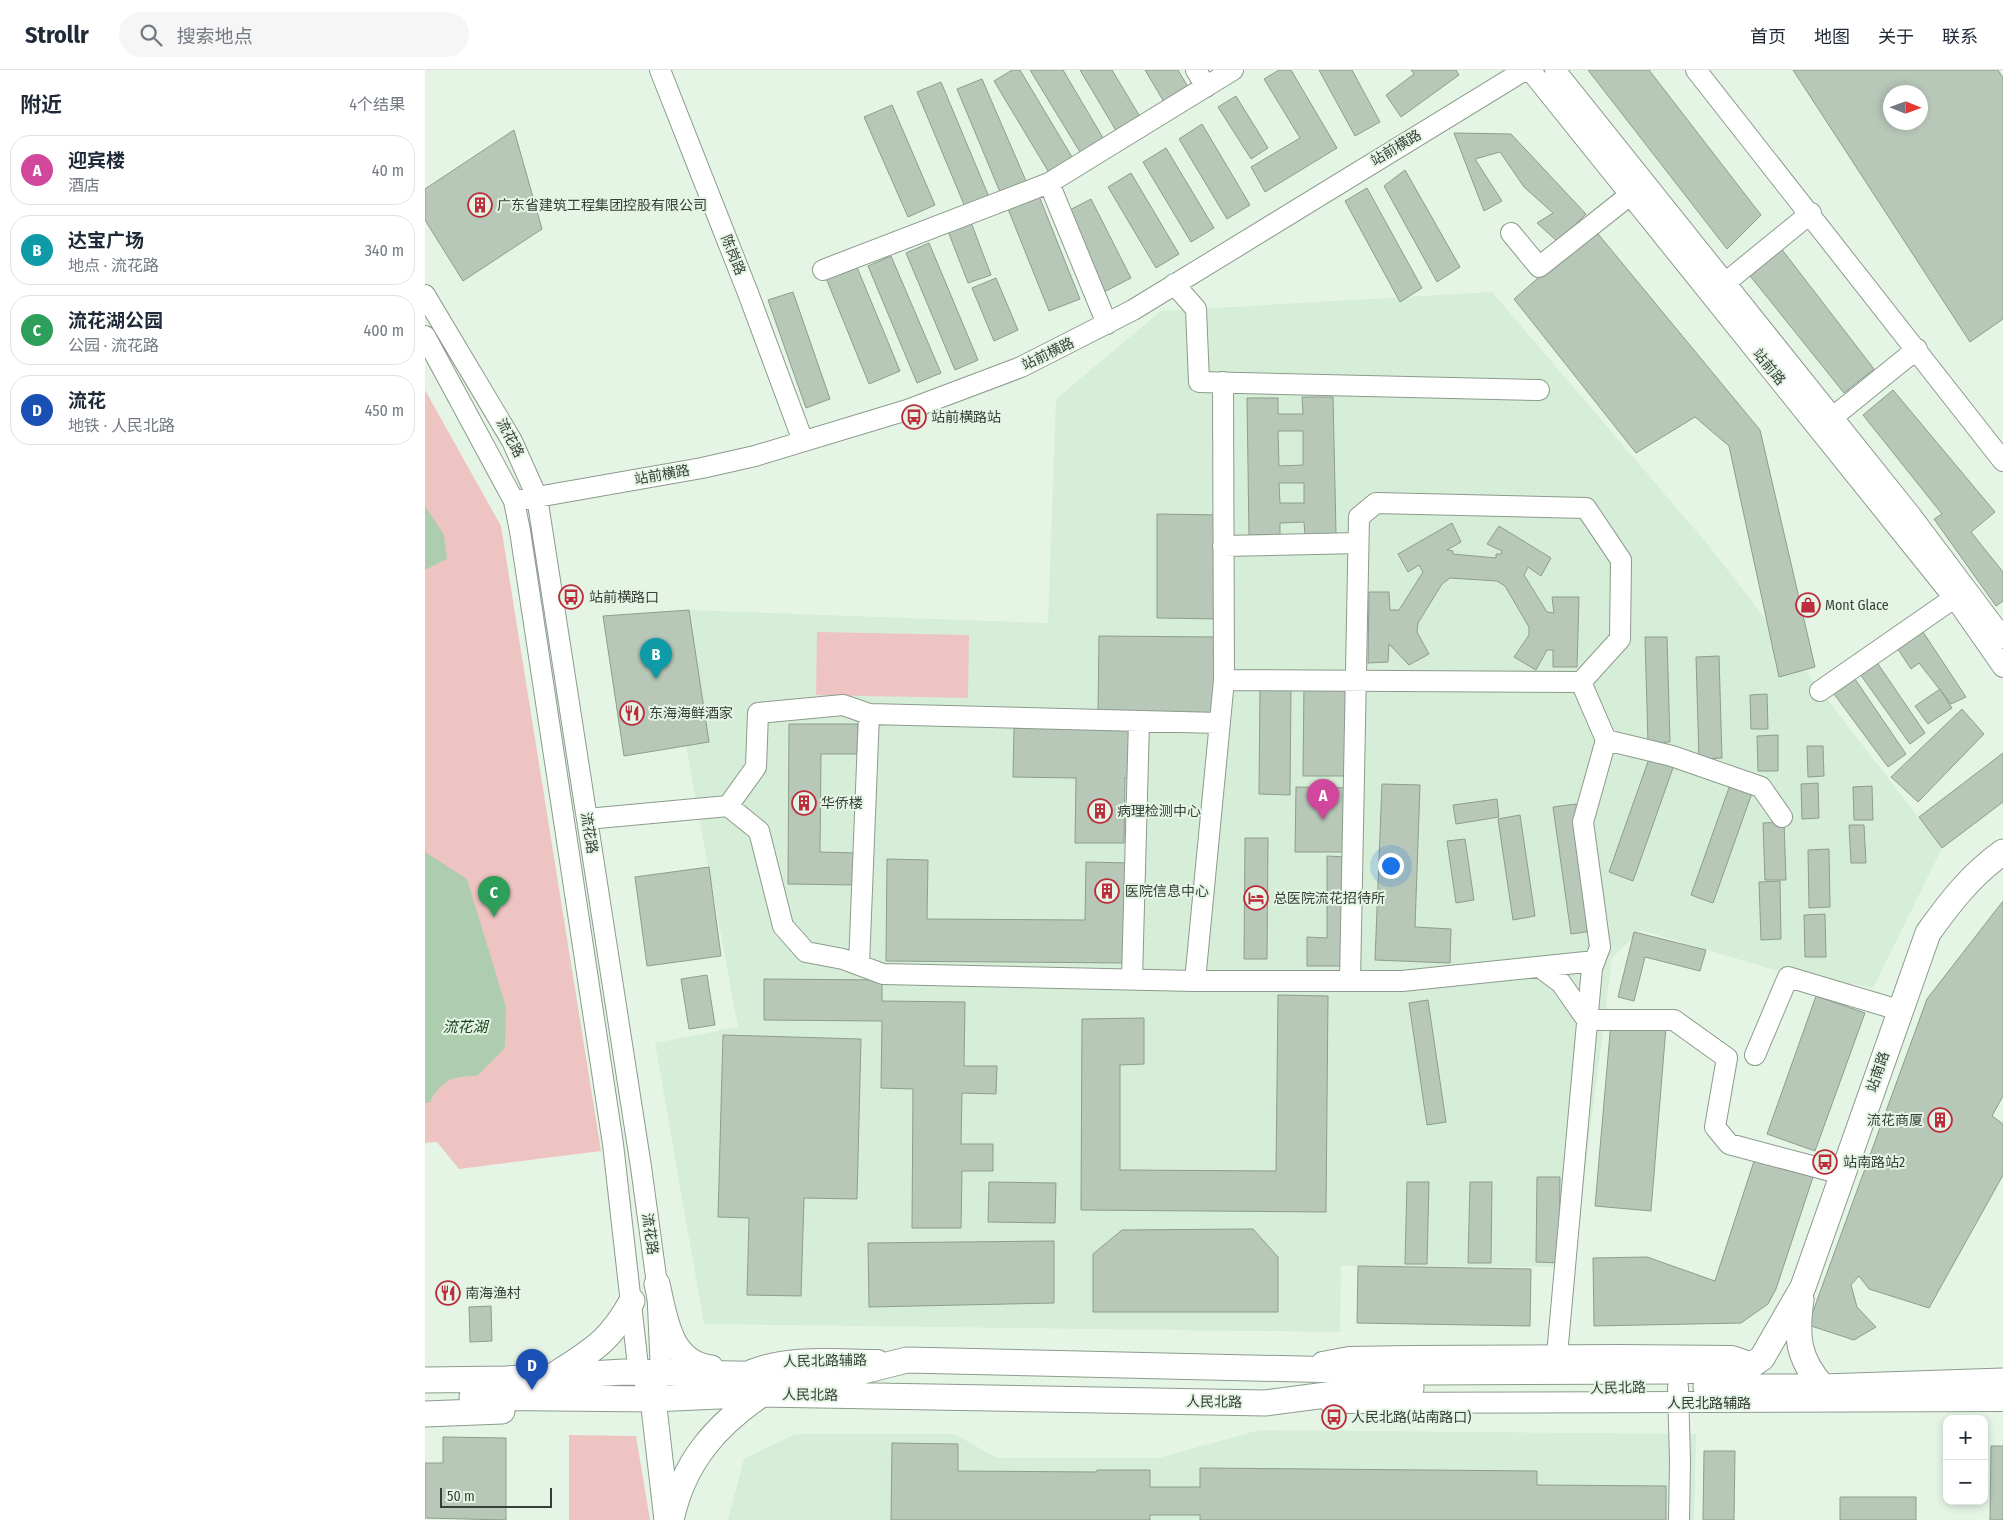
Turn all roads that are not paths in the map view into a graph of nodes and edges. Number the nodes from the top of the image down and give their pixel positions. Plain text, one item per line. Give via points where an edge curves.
1 (660, 70) edge
2 (1233, 70) edge
3 (1525, 70) edge
4 (1530, 70) edge
5 (1555, 70) edge
6 (1696, 70) edge
7 (1201, 78) edge
8 (1049, 183) junction
9 (1631, 196) junction
10 (1811, 213) junction
11 (1511, 233) dead end
12 (823, 270) dead end
13 (1725, 283) junction
14 (1174, 284) junction
15 (425, 295) edge
16 (1107, 324) junction
17 (425, 336) edge
18 (1917, 350) junction
19 (1223, 382) junction
20 (1539, 390) dead end
21 (1833, 417) junction
22 (803, 442) junction
23 (2003, 461) edge
24 (537, 497) junction
25 (514, 501) junction
26 (1358, 543) junction
27 (1223, 546) junction
28 (1954, 598) junction
29 (2003, 638) edge
30 (2003, 667) edge
31 (1224, 680) junction
32 (1356, 680) junction
33 (1581, 682) junction
34 (1820, 691) dead end
35 (869, 714) junction
36 (1139, 721) junction
37 (1219, 724) junction
38 (1606, 740) junction
39 (728, 806) junction
40 (1782, 817) dead end
41 (587, 819) junction
42 (2003, 852) edge
43 (1595, 961) junction
44 (859, 965) junction
45 (1541, 968) junction
46 (1132, 979) junction
47 (1195, 981) junction
48 (1350, 981) junction
49 (1899, 1010) junction
50 (1587, 1020) junction
51 (1755, 1054) dead end
52 (1842, 1174) junction
53 (657, 1284) junction
54 (1803, 1287) junction
55 (632, 1301) junction
56 (1557, 1355) junction
57 (425, 1364) edge
58 (1580, 1364) junction
59 (1755, 1364) joint
60 (1288, 1368) junction
61 (650, 1372) junction
62 (745, 1372) junction
63 (591, 1373) junction
64 (425, 1380) edge
65 (2003, 1381) edge
66 (555, 1386) junction
67 (1823, 1387) junction
68 (1947, 1392) junction
69 (762, 1394) junction
70 (1678, 1395) junction
71 (425, 1397) edge
72 (592, 1398) junction
73 (653, 1399) junction
74 (2003, 1401) edge
75 (425, 1414) edge
76 (667, 1520) edge
77 (671, 1520) edge
78 (1679, 1520) edge

1 - 22 street, 陈岗路
2 - 7 street
3 - 14 street, 站前横路
4 - 9 street, 站前路
5 - 13 street, 站前路
6 - 10 street
7 - 8 street
8 - 12 street
8 - 16 street
9 - 11 street via 1539,267
9 - 28 street, 站前路
10 - 13 street
10 - 18 street
13 - 21 street, 站前路
14 - 16 street, 站前横路
14 - 19 street via 1196,309 1199,382
15 - 24 street, 流花路 via 512,440
16 - 22 street, 站前横路 via 1055,352 992,379 907,410
17 - 25 street, 流花路
18 - 21 street
18 - 23 street
19 - 20 street
19 - 27 street
21 - 29 street, 站前路
22 - 24 street, 站前横路 via 702,468
24 - 25 street, 站前横路
24 - 41 street, 流花路
25 - 55 street, 流花路 via 613,1144
26 - 27 street
26 - 32 street
26 - 33 street via 1359,516 1377,502 1586,508 1621,560 1620,638
27 - 31 street
28 - 30 street, 站前路
28 - 34 street
31 - 32 street
31 - 37 street
32 - 33 street
32 - 48 street
33 - 38 street
35 - 36 street
35 - 39 street via 843,705 758,713 756,767
35 - 44 street
36 - 37 street
36 - 46 street
37 - 47 street
38 - 40 street via 1672,756 1761,787
38 - 43 street via 1583,822 1600,947
39 - 41 street
39 - 44 street via 759,831 783,926 806,952
41 - 53 street, 流花路
42 - 49 main road, 站南路 via 1962,887 1928,934
43 - 45 street
43 - 50 street
44 - 46 street via 883,974
45 - 48 street via 1402,981
45 - 50 street via 1561,983
46 - 47 street
47 - 48 street
49 - 51 street via 1788,977
49 - 52 main road, 站南路
50 - 52 street via 1674,1020 1727,1058 1715,1127 1729,1144
50 - 56 street
52 - 54 main road, 站南路
53 - 61 street, 流花路
53 - 62 main road via 674,1345 683,1357 704,1367
54 - 59 main road, 站南路 via 1776,1337
54 - 67 main road via 1798,1339 1806,1365
55 - 61 street, 流花路
55 - 66 main road via 606,1340
56 - 58 street
56 - 60 street via 1349,1357
57 - 66 main road via 511,1364
58 - 59 main road, 人民北路 via 1733,1371
58 - 60 main road, 人民北路 via 1428,1372
60 - 62 main road, 人民北路 via 907,1360 859,1372
61 - 62 main road, 人民北路
61 - 63 main road, 人民北路
61 - 73 street, 流花路
63 - 66 main road, 人民北路
63 - 72 main road
64 - 66 main road, 人民北路
65 - 68 main road, 人民北路
66 - 71 main road, 人民北路
66 - 72 main road, 人民北路
66 - 75 main road via 518,1409
67 - 68 main road, 人民北路
67 - 70 main road, 人民北路
68 - 70 street, 人民北路辅路
68 - 74 street, 人民北路辅路
69 - 70 main road, 人民北路 via 1265,1403 1379,1388
69 - 73 main road, 人民北路
69 - 77 main road via 733,1414 699,1454 685,1478
70 - 78 street
72 - 73 main road, 人民北路
73 - 76 main road, 流花路

